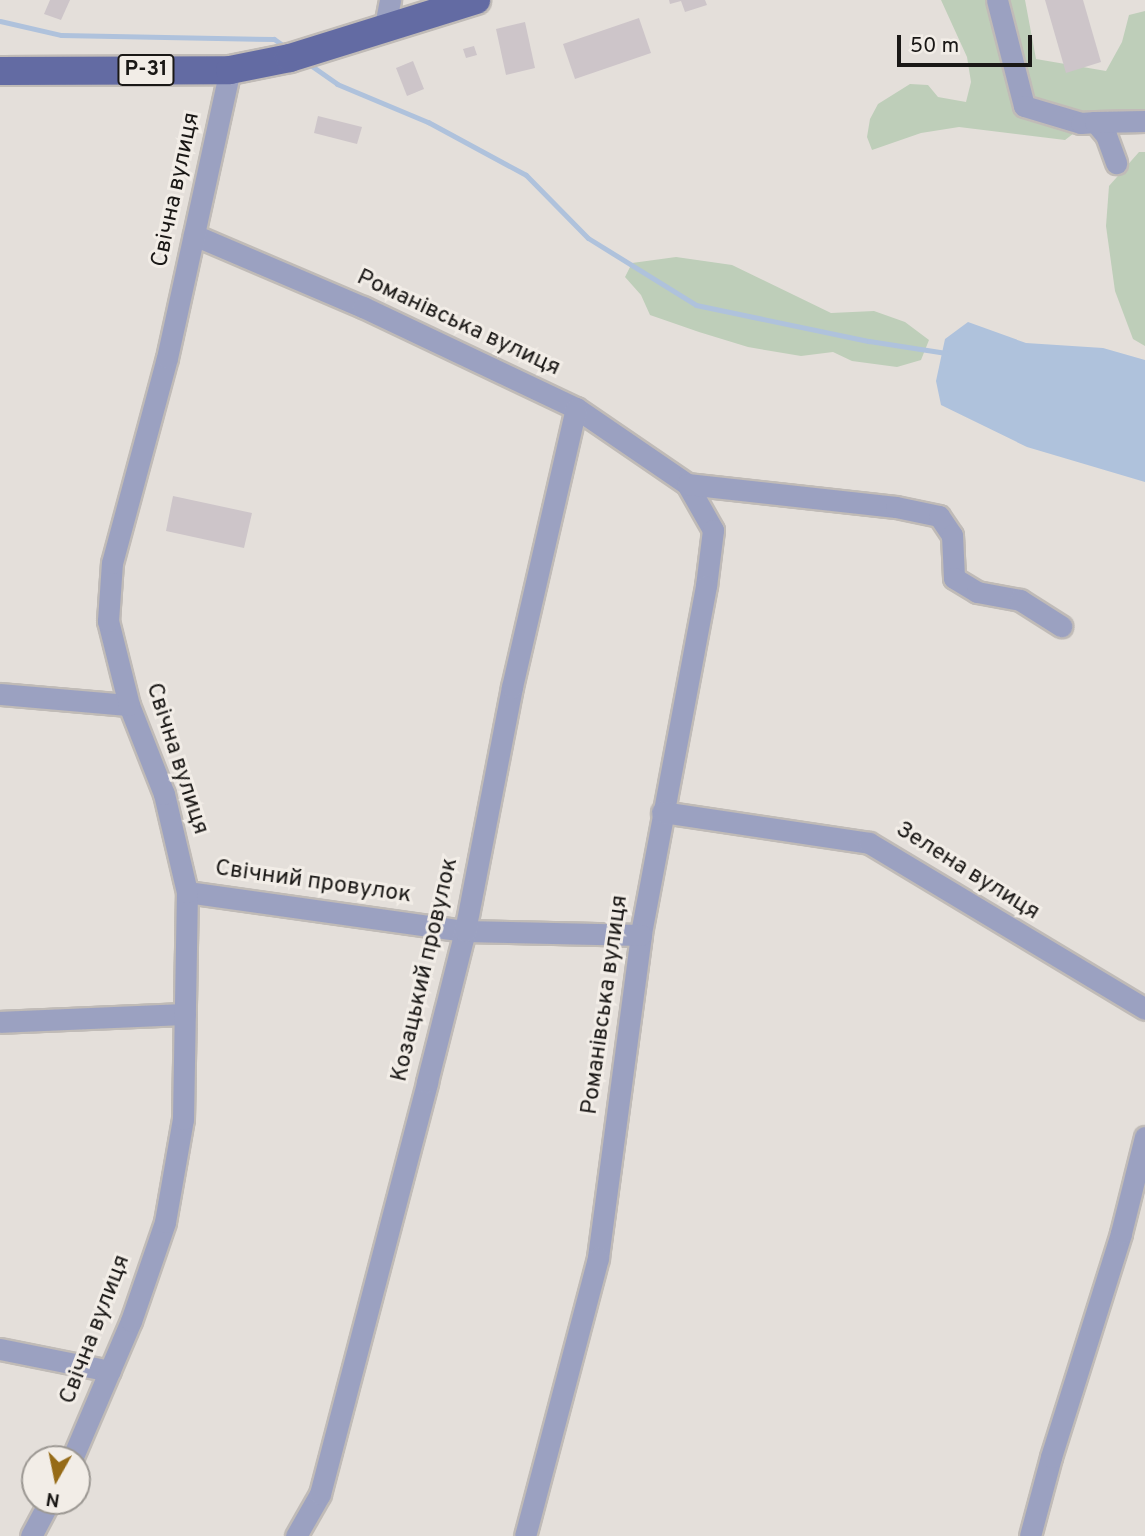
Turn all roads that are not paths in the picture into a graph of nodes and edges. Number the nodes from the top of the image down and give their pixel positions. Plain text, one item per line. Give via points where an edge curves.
1 (390, 0) edge
2 (476, 0) edge
3 (997, 0) edge
4 (384, 31) junction
5 (230, 70) junction
6 (0, 71) edge
7 (1145, 121) edge
8 (1094, 122) junction
9 (1116, 163) dead end
10 (194, 235) junction
11 (576, 408) junction
12 (687, 484) junction
13 (1061, 626) dead end
14 (0, 694) edge
15 (130, 705) junction
16 (662, 812) junction
17 (187, 892) junction
18 (464, 930) junction
19 (640, 935) junction
20 (1145, 1009) edge
21 (185, 1014) junction
22 (0, 1022) edge
23 (1145, 1136) edge
24 (0, 1349) edge
25 (110, 1371) junction
26 (78, 1445) edge
27 (42, 1515) edge
28 (31, 1536) edge
29 (296, 1536) edge
30 (525, 1536) edge
31 (1030, 1536) edge

1 - 4 street
2 - 4 main road, Р-31
3 - 8 street via 1024,106 1081,123
4 - 5 main road, Р-31
5 - 6 main road, Р-31
5 - 10 street, Свічна вулиця
7 - 8 street
8 - 9 street via 1106,135
10 - 11 street, Романівська вулиця via 363,307
10 - 15 street, Свічна вулиця via 113,564 108,621
11 - 12 street, Романівська вулиця
11 - 18 street, Козацький провулок via 512,687
12 - 13 street, Романівська вулиця via 939,516 952,535 954,578 977,592 1020,600
12 - 16 street, Романівська вулиця via 713,530
14 - 15 street
15 - 17 street, Свічна вулиця via 164,794
16 - 19 street, Романівська вулиця
16 - 20 street, Зелена вулиця via 869,843
17 - 18 street, Свічний провулок
17 - 21 street, Свічна вулиця
18 - 19 street, Свічний провулок
18 - 29 street, Козацький провулок via 320,1494
19 - 30 street, Романівська вулиця via 598,1258
21 - 22 street
21 - 25 street, Свічна вулиця via 183,1119 165,1222
23 - 31 street via 1121,1233
24 - 25 street
25 - 26 street, Свічна вулиця
27 - 28 street

